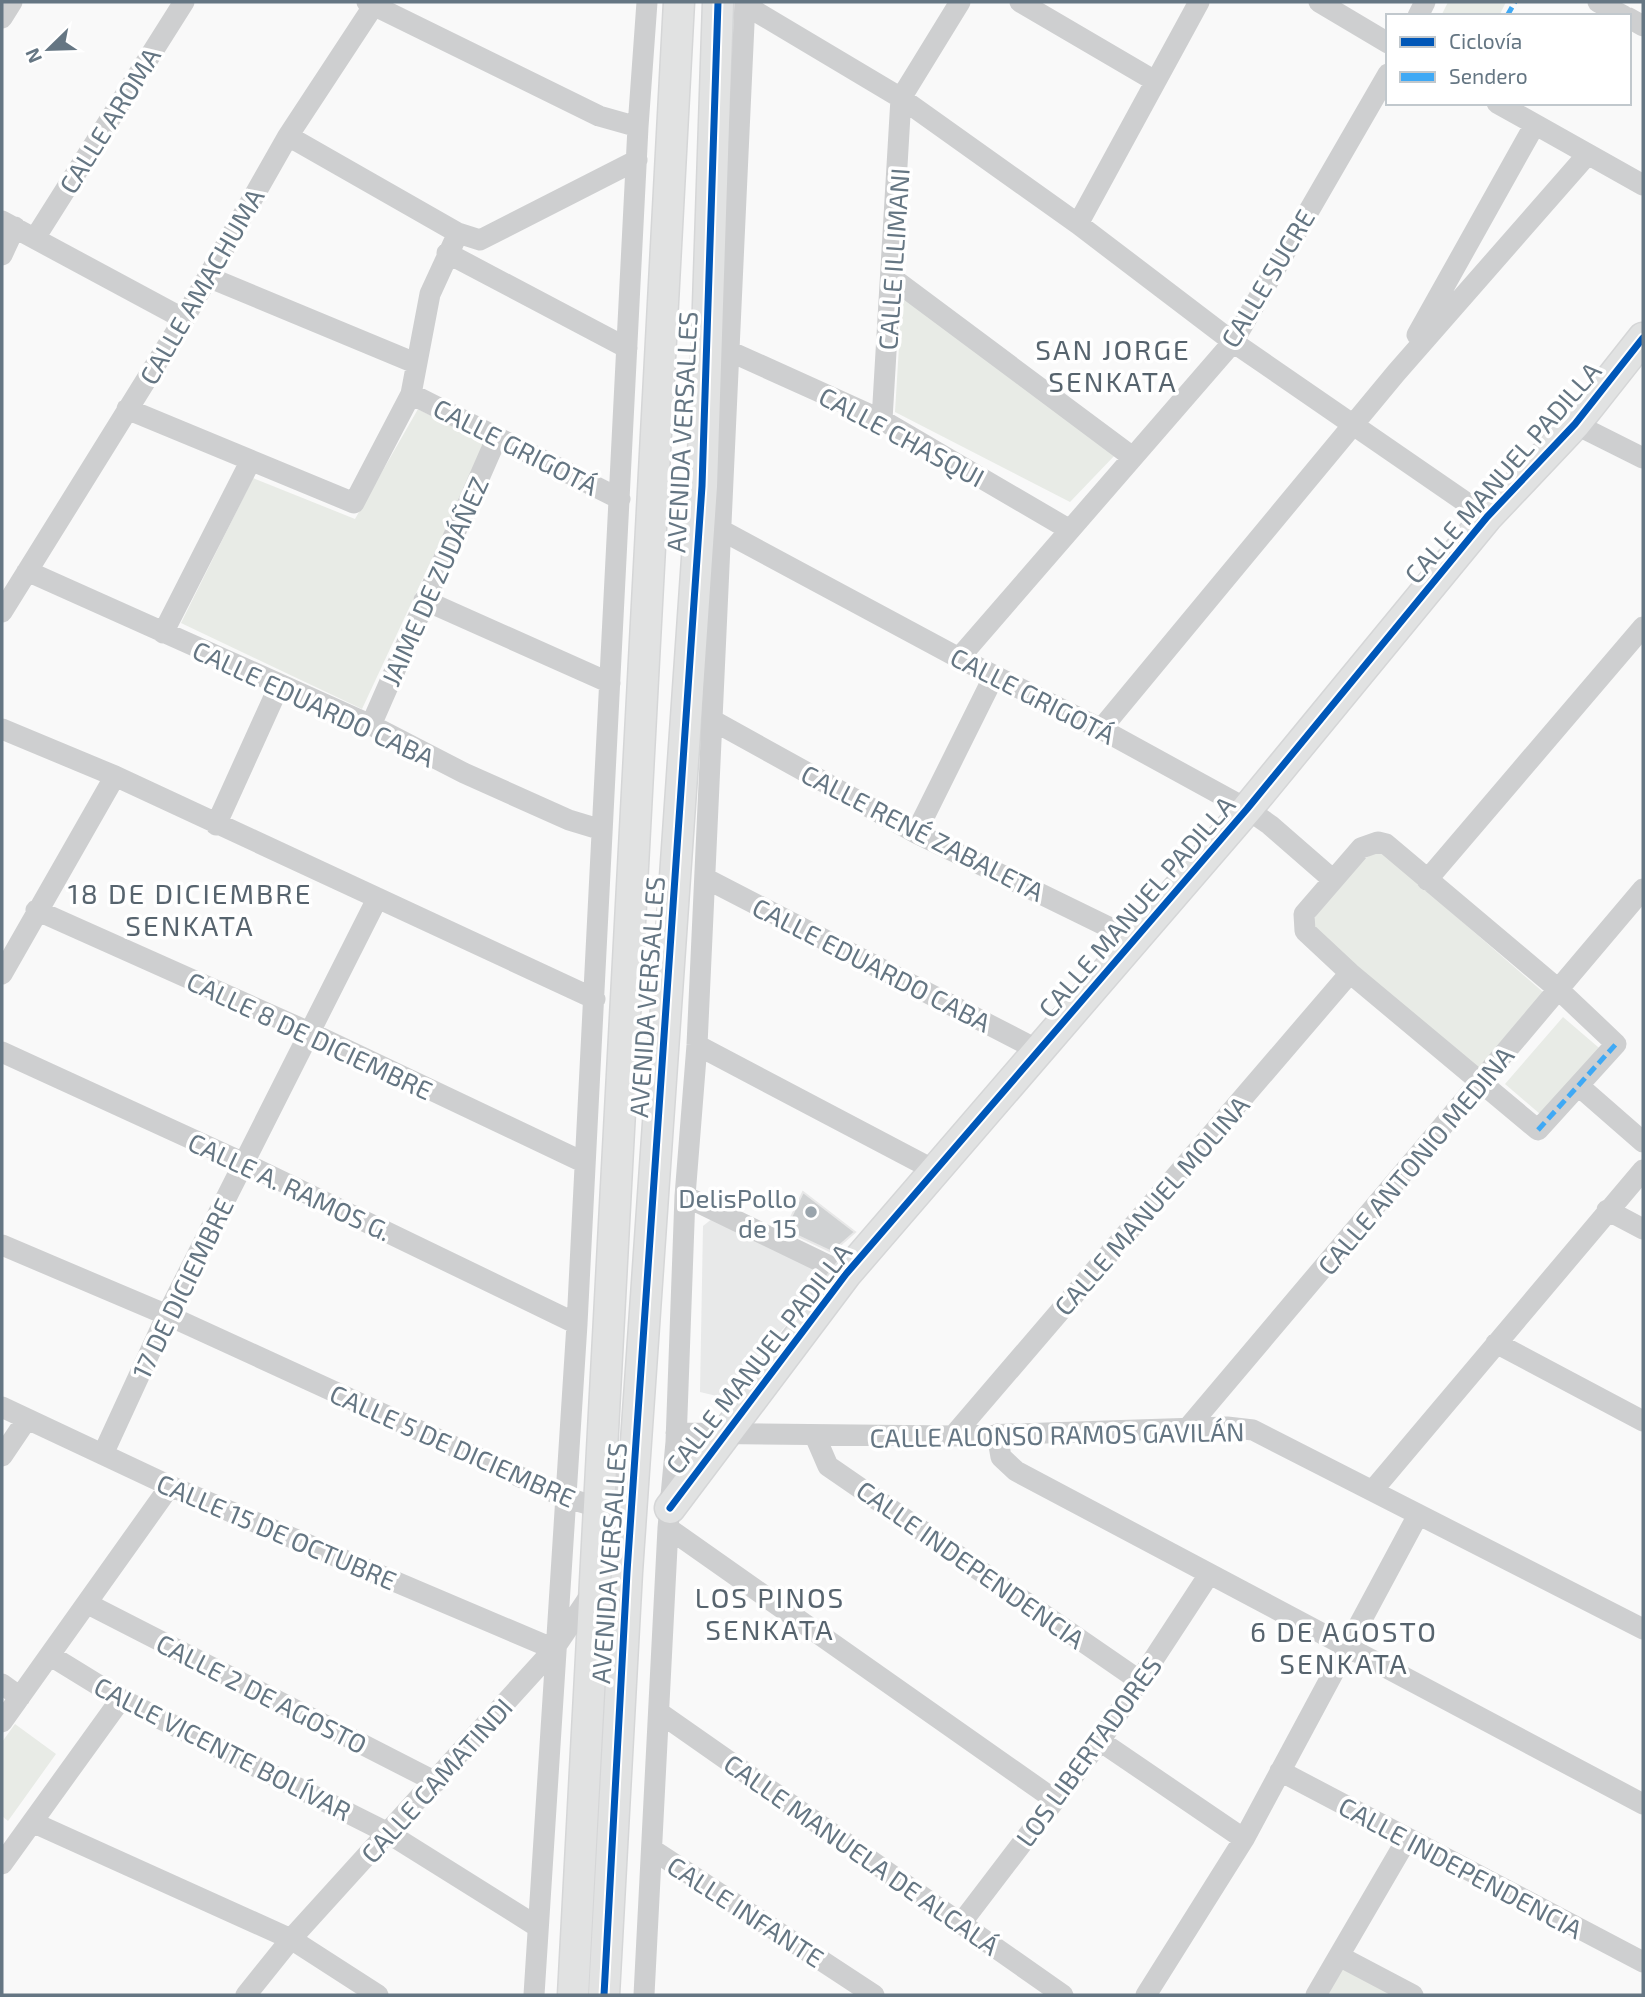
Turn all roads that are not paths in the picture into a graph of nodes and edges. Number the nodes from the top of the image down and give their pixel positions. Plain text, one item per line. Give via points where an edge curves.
1 (12, 2) edge
2 (184, 2) edge
3 (647, 2) edge
4 (679, 2) edge
5 (960, 2) edge
6 (1020, 2) edge
7 (1199, 2) edge
8 (1319, 2) edge
9 (1598, 2) edge
10 (372, 3) edge
11 (736, 3) edge
12 (1620, 14) edge
13 (2, 18) edge
14 (1386, 42) edge
15 (1386, 77) edge
16 (1154, 81) junction
17 (901, 98) junction
18 (1500, 105) edge
19 (1534, 126) junction
20 (638, 127) junction
21 (288, 136) junction
22 (1587, 155) junction
23 (637, 160) junction
24 (1643, 185) edge
25 (8, 224) edge
26 (1078, 224) junction
27 (458, 233) junction
28 (35, 238) junction
29 (447, 253) junction
30 (2, 255) edge
31 (208, 277) junction
32 (891, 277) junction
33 (184, 319) junction
34 (1643, 338) edge
35 (1233, 342) junction
36 (627, 348) junction
37 (729, 351) junction
38 (415, 363) junction
39 (1396, 373) junction
40 (411, 394) junction
41 (127, 409) junction
42 (882, 420) junction
43 (1575, 424) junction
44 (1355, 425) junction
45 (497, 437) junction
46 (1130, 456) junction
47 (1643, 458) edge
48 (250, 462) junction
49 (620, 499) junction
50 (1488, 517) junction
51 (721, 530) junction
52 (1070, 530) junction
53 (27, 571) junction
54 (8, 588) edge
55 (424, 600) junction
56 (2, 612) edge
57 (1643, 627) edge
58 (163, 634) junction
59 (959, 657) junction
60 (995, 676) junction
61 (610, 683) junction
62 (279, 686) junction
63 (712, 720) junction
64 (371, 724) junction
65 (2, 729) edge
66 (1101, 729) junction
67 (115, 776) junction
68 (1247, 809) junction
69 (216, 825) junction
70 (602, 830) junction
71 (916, 833) junction
72 (705, 878) junction
73 (1332, 879) junction
74 (1427, 880) junction
75 (1643, 889) edge
76 (377, 899) junction
77 (36, 910) junction
78 (1135, 940) junction
79 (1349, 973) junction
80 (2, 974) edge
81 (1558, 989) junction
82 (595, 999) junction
83 (309, 1032) junction
84 (697, 1045) junction
85 (1040, 1051) junction
86 (2, 1052) edge
87 (1480, 1083) junction
88 (1580, 1087) junction
89 (1643, 1142) edge
90 (583, 1162) junction
91 (244, 1163) junction
92 (1643, 1170) edge
93 (936, 1171) junction
94 (685, 1196) junction
95 (1607, 1210) junction
96 (1643, 1230) edge
97 (2, 1245) edge
98 (846, 1274) junction
99 (167, 1315) junction
100 (577, 1324) junction
101 (1496, 1343) junction
102 (2, 1407) edge
103 (27, 1419) junction
104 (1643, 1421) edge
105 (1186, 1430) junction
106 (676, 1433) junction
107 (997, 1434) junction
108 (724, 1436) junction
109 (815, 1436) junction
110 (953, 1436) junction
111 (103, 1454) junction
112 (2, 1456) edge
113 (170, 1486) junction
114 (1373, 1490) junction
115 (564, 1497) junction
116 (597, 1507) junction
117 (1418, 1515) junction
118 (631, 1517) junction
119 (669, 1518) junction
120 (627, 1572) junction
121 (1209, 1576) junction
122 (593, 1589) junction
123 (88, 1604) junction
124 (1643, 1629) edge
125 (1344, 1647) junction
126 (554, 1649) junction
127 (51, 1656) junction
128 (1140, 1681) junction
129 (2, 1685) edge
130 (20, 1698) junction
131 (121, 1699) junction
132 (660, 1713) junction
133 (2, 1722) edge
134 (1100, 1741) junction
135 (1280, 1771) junction
136 (436, 1782) junction
137 (1055, 1800) junction
138 (1643, 1804) edge
139 (33, 1822) junction
140 (388, 1833) junction
141 (1244, 1839) junction
142 (1407, 1839) junction
143 (653, 1850) junction
144 (2, 1864) edge
145 (962, 1922) junction
146 (538, 1927) junction
147 (292, 1939) junction
148 (1640, 1952) edge
149 (1339, 1956) junction
150 (246, 1995) edge
151 (378, 1995) edge
152 (534, 1995) edge
153 (573, 1995) edge
154 (604, 1995) edge
155 (644, 1995) edge
156 (874, 1995) edge
157 (1062, 1995) edge
158 (1146, 1995) edge
159 (1316, 1995) edge
160 (1413, 1995) edge

1 - 13 street
2 - 28 street, CALLE AROMA
3 - 20 street, AVENIDA VERSALLES
4 - 116 street, AVENIDA VERSALLES
5 - 17 street
6 - 16 street
7 - 16 street
8 - 14 street
9 - 12 street
10 - 20 street via 599,116
10 - 21 street, CALLE AMACHUMA
11 - 17 street
11 - 37 street, AVENIDA VERSALLES
11 - 118 street, AVENIDA VERSALLES
15 - 35 street, CALLE SUCRE
16 - 26 street
17 - 26 street
17 - 32 street, CALLE ILLIMANI
18 - 19 street
19 - 22 street
19 - 39 street
20 - 23 street, AVENIDA VERSALLES
21 - 27 street
21 - 31 street, CALLE AMACHUMA
22 - 24 street
22 - 39 street
23 - 27 street via 480,240
23 - 36 street, AVENIDA VERSALLES
25 - 28 street
25 - 30 street
26 - 35 street
27 - 29 street
28 - 33 street
29 - 36 street
29 - 38 street via 430,294
31 - 33 street, CALLE AMACHUMA
31 - 38 street, CALLE GRIGOTÁ
32 - 42 street, CALLE ILLIMANI
32 - 46 street
33 - 41 street, CALLE AMACHUMA
34 - 43 street, CALLE MANUEL PADILLA
35 - 44 street
35 - 46 street, CALLE SUCRE
36 - 49 street, AVENIDA VERSALLES
37 - 42 street, CALLE CHASQUI
37 - 51 street, AVENIDA VERSALLES
38 - 40 street
39 - 44 street
40 - 45 street, CALLE GRIGOTÁ
40 - 48 street via 354,503
41 - 48 street
41 - 53 street, CALLE AMACHUMA
42 - 52 street, CALLE CHASQUI
43 - 47 street
43 - 50 street, CALLE MANUEL PADILLA
44 - 50 street
44 - 66 street
45 - 49 street, CALLE GRIGOTÁ
45 - 55 street, JAIME DE ZUDÁÑEZ
46 - 52 street, CALLE SUCRE
48 - 58 street
49 - 61 street, AVENIDA VERSALLES
50 - 68 street, CALLE MANUEL PADILLA
51 - 59 street, CALLE GRIGOTÁ
51 - 63 street, AVENIDA VERSALLES
52 - 59 street, CALLE SUCRE
53 - 54 street, CALLE AMACHUMA
53 - 58 street, CALLE EDUARDO CABA
54 - 56 street, CALLE AMACHUMA
55 - 61 street
55 - 64 street, JAIME DE ZUDÁÑEZ
57 - 74 street
58 - 62 street, CALLE EDUARDO CABA
59 - 60 street, CALLE GRIGOTÁ
60 - 66 street, CALLE GRIGOTÁ
60 - 71 street
61 - 70 street, AVENIDA VERSALLES
62 - 64 street, CALLE EDUARDO CABA
62 - 69 street
63 - 71 street, CALLE RENÉ ZABALETA
63 - 72 street, AVENIDA VERSALLES
64 - 70 street, CALLE EDUARDO CABA via 487,783
65 - 67 street
66 - 68 street, CALLE GRIGOTÁ
67 - 69 street
67 - 77 street
68 - 73 street, CALLE GRIGOTÁ
68 - 78 street, CALLE MANUEL PADILLA
69 - 76 street
70 - 82 street, AVENIDA VERSALLES
71 - 78 street, CALLE RENÉ ZABALETA
72 - 84 street, AVENIDA VERSALLES
72 - 85 street, CALLE EDUARDO CABA
73 - 74 street via 1361,848 1378,842
73 - 79 street via 1302,923 1310,939
74 - 81 street
75 - 81 street, CALLE ANTONIO MEDINA
76 - 82 street
76 - 83 street, 17 DE DICIEMBRE
77 - 80 street
77 - 83 street, CALLE 8 DE DICIEMBRE
78 - 85 street, CALLE MANUEL PADILLA
79 - 87 street
79 - 110 street, CALLE MANUEL MOLINA
81 - 87 street, CALLE ANTONIO MEDINA
81 - 88 street via 1616,1044
82 - 90 street, AVENIDA VERSALLES
83 - 90 street, CALLE 8 DE DICIEMBRE
83 - 91 street, 17 DE DICIEMBRE
84 - 93 street
84 - 94 street, AVENIDA VERSALLES
85 - 93 street, CALLE MANUEL PADILLA
86 - 91 street, CALLE A. RAMOS G.
87 - 88 street via 1538,1130
87 - 105 street, CALLE ANTONIO MEDINA
88 - 89 street
90 - 100 street, AVENIDA VERSALLES
91 - 99 street, 17 DE DICIEMBRE
91 - 100 street, CALLE A. RAMOS G.
92 - 95 street
93 - 98 street, CALLE MANUEL PADILLA
94 - 98 street
94 - 106 street, AVENIDA VERSALLES
95 - 96 street
95 - 101 street
97 - 99 street, CALLE 5 DE DICIEMBRE
98 - 108 street, CALLE MANUEL PADILLA
99 - 111 street, 17 DE DICIEMBRE
99 - 115 street, CALLE 5 DE DICIEMBRE
100 - 115 street, AVENIDA VERSALLES
101 - 104 street
101 - 114 street
102 - 103 street, CALLE 15 DE OCTUBRE
103 - 111 street, CALLE 15 DE OCTUBRE
103 - 112 street
105 - 107 street, CALLE ALONSO RAMOS GAVILÁN
105 - 114 street, CALLE ALONSO RAMOS GAVILÁN via 1253,1430
106 - 108 street, CALLE ALONSO RAMOS GAVILÁN
106 - 119 street, AVENIDA VERSALLES
107 - 110 street, CALLE ALONSO RAMOS GAVILÁN
107 - 121 street via 1001,1457 1016,1471
108 - 109 street, CALLE ALONSO RAMOS GAVILÁN
108 - 119 street, CALLE MANUEL PADILLA
109 - 110 street, CALLE ALONSO RAMOS GAVILÁN
109 - 128 street, CALLE INDEPENDENCIA via 828,1466
111 - 113 street, CALLE 15 DE OCTUBRE
113 - 123 street
113 - 126 street, CALLE 15 DE OCTUBRE
114 - 117 street, CALLE ALONSO RAMOS GAVILÁN
115 - 116 street, CALLE 5 DE DICIEMBRE
115 - 126 street, AVENIDA VERSALLES
116 - 118 street, CALLE 5 DE DICIEMBRE
116 - 122 street, AVENIDA VERSALLES
117 - 124 street, CALLE ALONSO RAMOS GAVILÁN
117 - 125 street
118 - 119 street, CALLE 5 DE DICIEMBRE
118 - 120 street, AVENIDA VERSALLES
119 - 132 street, AVENIDA VERSALLES
119 - 137 street, CALLE 5 DE DICIEMBRE
120 - 122 street
120 - 154 street, AVENIDA VERSALLES
121 - 125 street
121 - 128 street, LOS LIBERTADORES
122 - 126 street, CALLE CAMATINDI
122 - 153 street, AVENIDA VERSALLES
123 - 127 street
123 - 136 street, CALLE 2 DE AGOSTO
125 - 135 street
125 - 138 street
126 - 136 street, CALLE CAMATINDI
126 - 146 street, AVENIDA VERSALLES
127 - 130 street
127 - 131 street, CALLE VICENTE BOLÍVAR
128 - 134 street, LOS LIBERTADORES
129 - 130 street
130 - 133 street
131 - 139 street
131 - 140 street, CALLE VICENTE BOLÍVAR
132 - 143 street, AVENIDA VERSALLES
132 - 145 street, CALLE MANUELA DE ALCALÁ
134 - 137 street, LOS LIBERTADORES
134 - 141 street
135 - 141 street
135 - 142 street, CALLE INDEPENDENCIA
136 - 140 street, CALLE CAMATINDI
137 - 145 street, LOS LIBERTADORES
139 - 144 street
139 - 147 street
140 - 146 street, CALLE VICENTE BOLÍVAR
140 - 147 street, CALLE CAMATINDI
141 - 158 street
142 - 148 street, CALLE INDEPENDENCIA
142 - 149 street
143 - 155 street, AVENIDA VERSALLES
143 - 156 street, CALLE INFANTE
145 - 157 street, CALLE MANUELA DE ALCALÁ
146 - 152 street, AVENIDA VERSALLES
147 - 150 street, CALLE CAMATINDI
147 - 151 street
149 - 159 street
149 - 160 street

